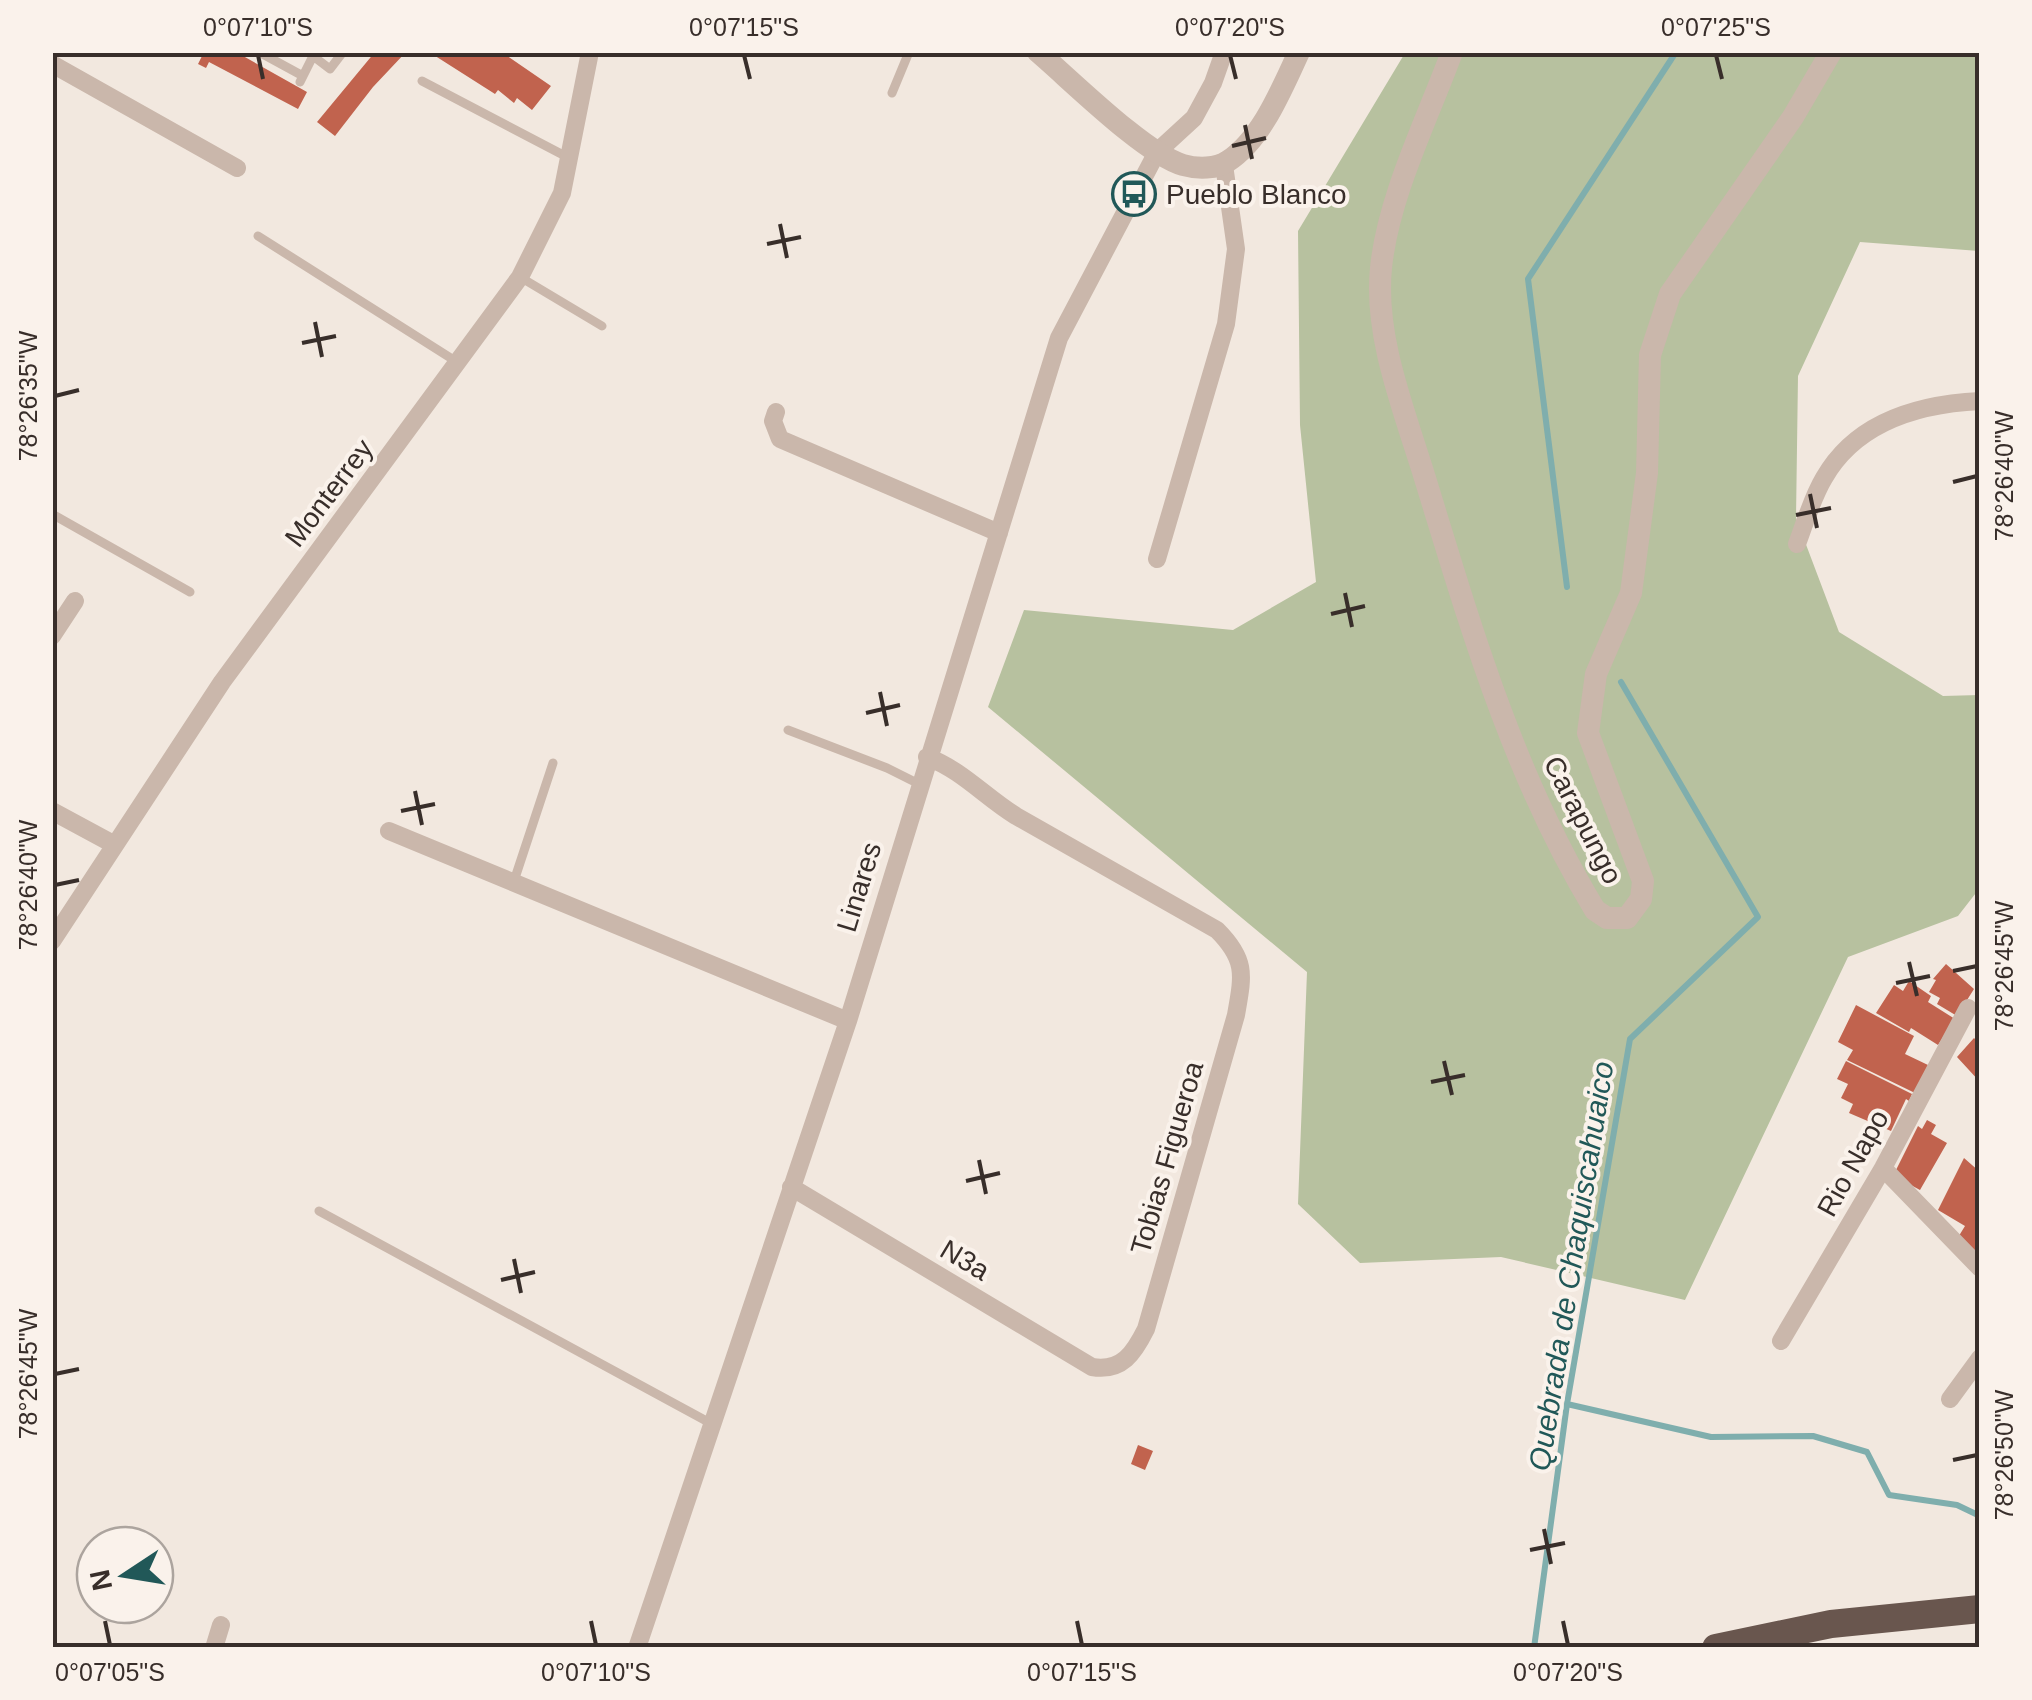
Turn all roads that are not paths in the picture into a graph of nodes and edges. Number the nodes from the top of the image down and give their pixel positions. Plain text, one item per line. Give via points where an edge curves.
1 (258, 52) edge
2 (343, 52) edge
3 (590, 52) edge
4 (909, 52) edge
5 (1038, 52) edge
6 (1224, 52) edge
7 (1299, 52) edge
8 (1452, 52) edge
9 (1831, 52) edge
10 (52, 64) edge
11 (422, 81) dead end
12 (892, 93) dead end
13 (1156, 152) junction
14 (569, 158) junction
15 (1224, 164) junction
16 (237, 168) dead end
17 (258, 236) dead end
18 (520, 277) junction
19 (602, 326) dead end
20 (460, 364) junction
21 (1980, 401) edge
22 (776, 412) dead end
23 (52, 514) edge
24 (1000, 533) junction
25 (1796, 544) dead end
26 (1157, 559) dead end
27 (190, 592) dead end
28 (75, 601) dead end
29 (52, 636) edge
30 (788, 730) dead end
31 (927, 757) junction
32 (553, 764) dead end
33 (919, 784) junction
34 (52, 811) edge
35 (389, 831) dead end
36 (114, 845) junction
37 (514, 882) junction
38 (52, 941) edge
39 (1968, 1008) dead end
40 (848, 1021) junction
41 (1883, 1168) junction
42 (792, 1187) junction
43 (320, 1211) dead end
44 (1980, 1268) edge
45 (1781, 1341) dead end
46 (1980, 1358) edge
47 (1113, 1367) joint
48 (1950, 1399) dead end
49 (712, 1424) junction
50 (1980, 1609) edge
51 (221, 1624) dead end
52 (214, 1648) edge
53 (637, 1648) edge
54 (1716, 1648) edge

1 - 2 lane via 302,79 313,56 330,68
3 - 14 street, Monterrey
4 - 12 lane
5 - 13 street
6 - 13 street via 1194,118
7 - 15 street via 1251,139
8 - 9 street, Carapungo via 1388,225 1382,315 1487,678 1546,825 1595,910 1627,918 1642,899 1643,881 1588,733 1596,674 1632,594 1647,473 1650,354 1670,294
10 - 16 street
11 - 14 lane
13 - 15 street via 1184,166
13 - 24 street, Linares via 1060,338
14 - 18 street, Monterrey via 562,193
15 - 26 street via 1236,249 1226,324
17 - 20 lane
18 - 19 lane
18 - 20 street, Monterrey
20 - 36 street, Monterrey via 222,682
21 - 25 street via 1910,412 1856,439 1824,477
22 - 24 street via 780,439
23 - 27 lane
24 - 31 street, Linares
28 - 29 street
30 - 33 lane
31 - 33 street, Linares
31 - 47 street, Tobias Figueroa via 953,767 1016,816 1217,930 1237,950 1242,982 1236,1015 1176,1230 1146,1329 1130,1358
32 - 37 lane
33 - 40 street, Linares
34 - 36 street
35 - 37 street
36 - 38 street, Monterrey
37 - 40 street
39 - 41 street, Rio Napo
40 - 42 street, Linares
41 - 44 street
41 - 45 street, Rio Napo
42 - 47 street, N3a via 1061,1350 1092,1367
42 - 49 street, Linares
43 - 49 lane
46 - 48 street
49 - 53 street, Linares
50 - 54 highway via 1832,1624
51 - 52 street

